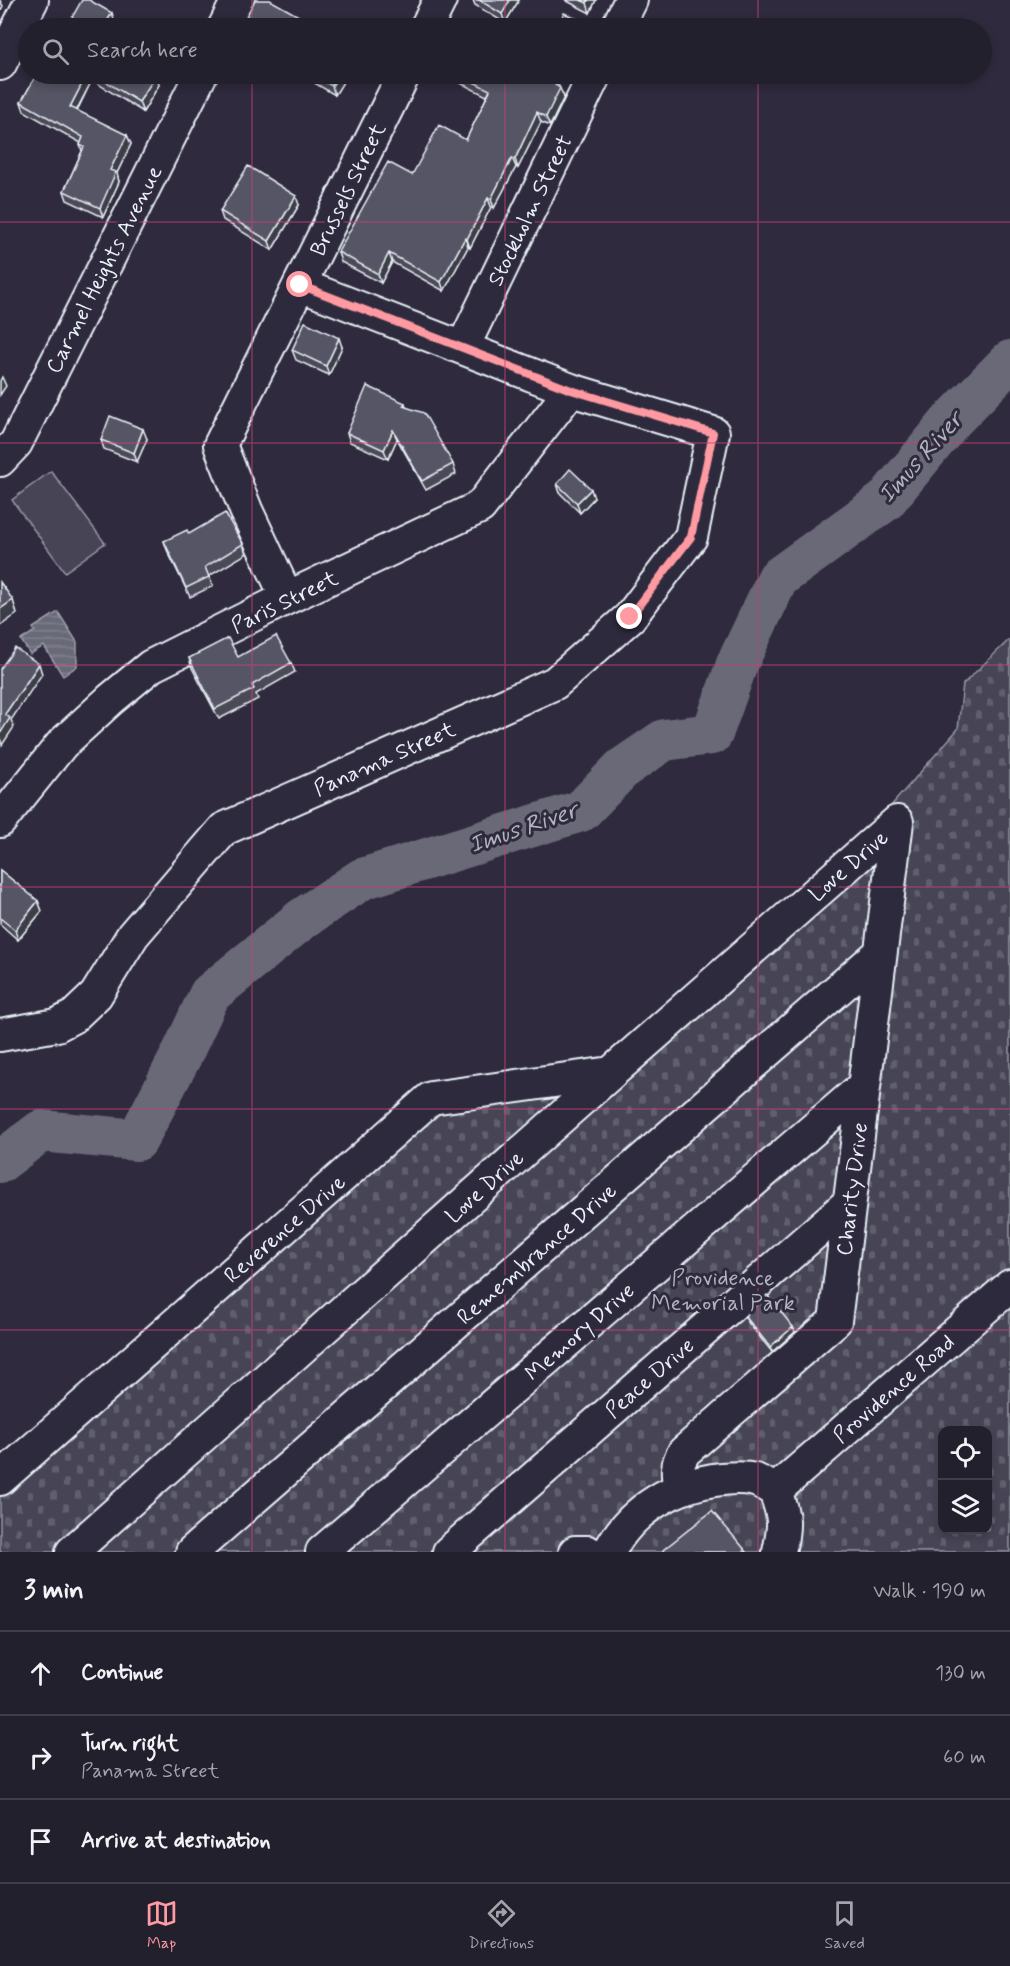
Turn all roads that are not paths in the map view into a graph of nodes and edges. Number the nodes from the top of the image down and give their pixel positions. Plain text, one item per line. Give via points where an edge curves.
1 (32, 0) edge
2 (238, 0) edge
3 (440, 0) edge
4 (631, 0) edge
5 (23, 18) edge
6 (229, 18) edge
7 (431, 18) edge
8 (622, 18) edge
9 (18, 28) edge
10 (0, 64) edge
11 (196, 84) edge
12 (399, 84) edge
13 (590, 84) edge
14 (300, 285) junction
15 (463, 347) junction
16 (571, 390) junction
17 (0, 460) edge
18 (287, 598) junction
19 (0, 821) edge
20 (897, 822) joint
21 (880, 953) junction
22 (0, 1035) edge
23 (611, 1073) junction
24 (864, 1086) junction
25 (849, 1203) junction
26 (1010, 1286) edge
27 (0, 1479) edge
28 (680, 1488) junction
29 (776, 1491) junction
30 (72, 1552) edge
31 (192, 1552) edge
32 (322, 1552) edge
33 (449, 1552) edge
34 (574, 1552) edge
35 (588, 1552) edge
36 (609, 1552) edge
37 (779, 1552) edge

1 - 5 street
2 - 6 street
3 - 7 street
4 - 8 street
9 - 10 street
11 - 17 street, Carmel Heights Avenue via 16,443
12 - 14 street, Brussels Street
13 - 15 street, Stockholm Street
14 - 15 street
14 - 18 street, Brussels Street via 220,445
15 - 16 street
16 - 18 street, Paris Street via 480,507
16 - 22 street, Panama Street via 713,433 691,537 630,617 555,683 224,829 133,935 96,995 74,1016 57,1025
18 - 19 street, Paris Street via 151,666 62,744
20 - 21 street, Charity Drive
20 - 23 street, Love Drive
21 - 24 street, Charity Drive
21 - 31 street, Remembrance Drive
23 - 27 street, Reverence Drive via 431,1098
23 - 30 street, Love Drive
24 - 25 street, Charity Drive
24 - 32 street, Memory Drive
25 - 28 street, Charity Drive via 835,1321 684,1452 678,1462
25 - 33 street, Peace Drive
26 - 29 street, Providence Road
28 - 29 street via 734,1478 755,1480
28 - 36 street via 653,1502 631,1521
29 - 37 street via 784,1528
34 - 35 street

